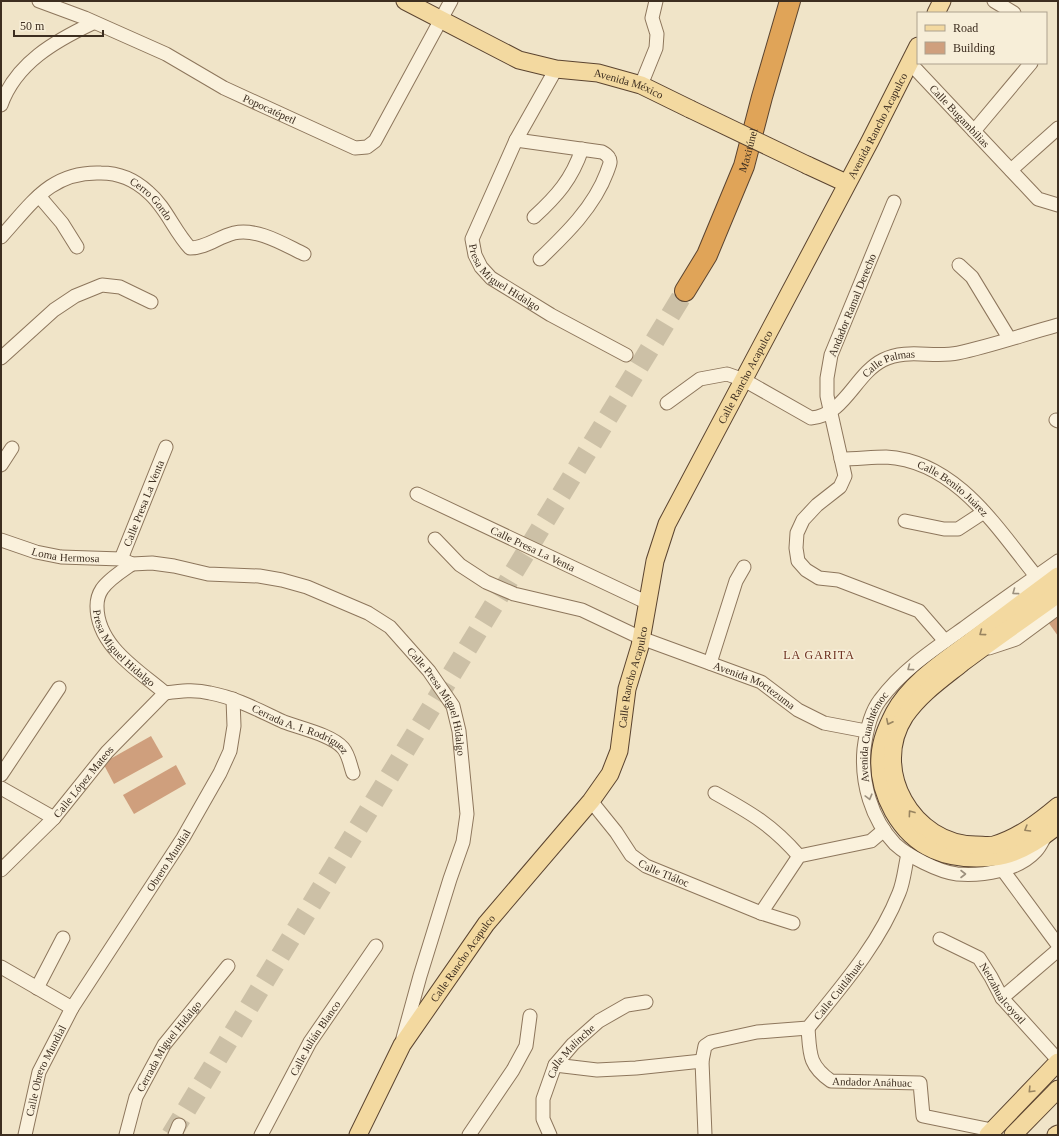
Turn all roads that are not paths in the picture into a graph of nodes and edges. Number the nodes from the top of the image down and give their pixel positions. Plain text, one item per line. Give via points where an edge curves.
1 (38, 1) edge
2 (406, 1) edge
3 (451, 1) edge
4 (656, 1) edge
5 (780, 1) edge
6 (790, 1) edge
7 (942, 1) edge
8 (994, 1) edge
9 (936, 12) edge
10 (1012, 12) edge
11 (440, 18) junction
12 (93, 23) junction
13 (917, 48) edge
14 (909, 62) junction
15 (1031, 64) edge
16 (556, 69) junction
17 (640, 85) junction
18 (762, 97) junction
19 (1, 105) edge
20 (1058, 128) edge
21 (974, 131) junction
22 (516, 140) junction
23 (582, 149) junction
24 (1011, 170) junction
25 (846, 183) junction
26 (39, 196) junction
27 (894, 202) dead end
28 (1058, 205) edge
29 (534, 217) dead end
30 (1, 237) edge
31 (77, 247) dead end
32 (304, 254) dead end
33 (540, 259) dead end
34 (959, 265) dead end
35 (685, 291) tunnel mouth
36 (151, 302) dead end
37 (1058, 325) edge
38 (1009, 338) junction
39 (626, 355) dead end
40 (1, 358) edge
41 (744, 380) junction
42 (667, 403) dead end
43 (830, 412) junction
44 (166, 447) dead end
45 (12, 448) dead end
46 (841, 459) junction
47 (1, 465) edge
48 (417, 494) dead end
49 (984, 512) junction
50 (905, 521) dead end
51 (435, 539) dead end
52 (1, 540) edge
53 (127, 561) junction
54 (1058, 561) edge
55 (744, 566) dead end
56 (1036, 576) junction
57 (1058, 576) edge
58 (1058, 594) edge
59 (648, 603) junction
60 (1058, 608) edge
61 (641, 638) junction
62 (945, 642) junction
63 (977, 652) junction
64 (710, 663) junction
65 (59, 688) dead end
66 (164, 693) junction
67 (233, 699) junction
68 (866, 731) junction
69 (352, 773) dead end
70 (1, 775) edge
71 (1, 788) edge
72 (716, 793) dead end
73 (590, 801) junction
74 (1058, 806) edge
75 (54, 818) junction
76 (884, 830) junction
77 (1052, 830) edge
78 (908, 854) junction
79 (799, 856) junction
80 (1002, 869) junction
81 (1, 870) edge
82 (761, 913) junction
83 (793, 923) dead end
84 (63, 938) dead end
85 (940, 939) dead end
86 (1058, 945) edge
87 (376, 946) dead end
88 (1058, 950) edge
89 (228, 966) dead end
90 (1, 967) edge
91 (37, 988) junction
92 (1002, 998) junction
93 (646, 1002) dead end
94 (72, 1008) junction
95 (530, 1016) dead end
96 (808, 1028) junction
97 (402, 1045) junction
98 (702, 1061) junction
99 (1058, 1061) edge
100 (555, 1065) junction
101 (1058, 1089) edge
102 (990, 1133) edge
103 (25, 1135) edge
104 (126, 1135) edge
105 (261, 1135) edge
106 (358, 1135) edge
107 (468, 1135) edge
108 (550, 1135) edge
109 (705, 1135) edge
110 (1013, 1135) edge

1 - 12 street, Popocatépetl
2 - 11 main road, Avenida México
3 - 11 street, Popocatépetl
4 - 17 street via 652,18 657,34 656,48
5 - 18 highway
6 - 18 highway, Maxitúnel
7 - 9 main road
8 - 10 street
11 - 12 street, Popocatépetl via 375,141 367,147 355,148 224,88 166,54
11 - 16 main road, Avenida México via 519,60
12 - 19 street via 57,42 30,61 6,92
13 - 14 main road, Avenida Rancho Acapulco
14 - 21 street, Calle Bugambilias
14 - 25 main road, Avenida Rancho Acapulco
15 - 21 street
16 - 17 main road, Avenida México via 598,73
16 - 22 street, Presa Miguel Hidalgo
17 - 25 main road, Avenida México, bridge
18 - 35 highway, Maxitúnel via 744,166 706,255
20 - 24 street
21 - 24 street, Calle Bugambilias
22 - 23 street
22 - 39 street, Presa Miguel Hidalgo via 472,239 481,267 492,278 551,315
23 - 29 street via 576,167 563,188
23 - 33 street via 602,152 609,158 610,163 600,189 564,237
24 - 28 street, Calle Bugambilias via 1038,199
25 - 41 main road, Calle Rancho Acapulco
26 - 30 street, Cerro Gordo
26 - 31 street via 62,223
26 - 32 street, Cerro Gordo via 65,177 87,172 111,173 128,178 148,192 190,248 197,248 234,233 250,232
27 - 43 street, Andador Ramal Derecho via 831,355 827,384
34 - 38 street via 976,283
36 - 40 street via 120,287 102,285 75,296 54,310
37 - 38 street, Calle Palmas
38 - 43 street, Calle Palmas via 957,353 898,354 882,361 868,372
41 - 42 street, Calle Palmas via 726,374 700,379
41 - 43 street, Calle Palmas via 811,418 821,418
41 - 59 main road, Calle Rancho Acapulco via 667,524 648,590
43 - 46 street, Andador Ramal Derecho
44 - 53 street, Calle Presa La Venta
45 - 47 street
46 - 49 street, Calle Benito Juárez via 887,457 937,471 963,491
46 - 62 street, Andador Ramal Derecho via 845,476 840,487 817,505 803,520 797,533 798,561 819,578 838,580 919,612
48 - 59 street, Calle Presa La Venta
49 - 50 street via 958,529 944,529
49 - 56 street, Calle Benito Juárez
51 - 61 street, Avenida Moctezuma via 460,565 486,582 514,594 582,610
52 - 53 street, Loma Hermosa via 36,552 62,557
53 - 66 street, Presa Miguel Hidalgo via 102,588 97,598 97,614 103,631 119,654
53 - 97 street, Calle Presa Miguel Hidalgo via 174,566 208,574 259,576 282,580 349,604 390,628 429,671 453,706 464,773 467,814 463,842 420,976
54 - 56 street, Avenida Cuauhtémoc
55 - 64 street via 736,581
56 -> 62 street, Avenida Cuauhtémoc
57 -> 77 main road, Avenida Cuauhtémoc via 913,688 895,711 887,727 880,757 882,784 891,807 902,824 917,839 935,850 961,857 995,857 1018,850
58 - 63 main road, Avenida Cuauhtémoc
59 - 61 main road, Calle Rancho Acapulco
60 - 63 street via 1016,639
61 - 64 street, Avenida Moctezuma
61 - 73 main road, Calle Rancho Acapulco via 627,689 619,751 610,774
62 -> 68 street, Avenida Cuauhtémoc via 904,673 878,702
74 -> 63 main road, Avenida Cuauhtémoc via 1040,822 1014,837 993,845 964,845 943,839 927,830 901,798 895,781 892,759 896,738 905,717 922,696
64 - 68 street, Avenida Moctezuma via 761,682 798,710 824,723
65 - 70 street
66 - 67 street, Cerrada A. I. Rodríguez via 209,692
66 - 75 street, Calle López Mateos via 107,752
67 - 69 street, Cerrada A. I. Rodríguez via 333,741 342,747 348,757
67 - 94 street, Obrero Mundial via 234,726 230,751 220,773 183,838
68 -> 76 street, Avenida Cuauhtémoc via 863,762 866,786 872,808
71 - 75 street
72 - 79 street via 761,819
73 - 82 street, Calle Tláloc via 631,855 646,866
73 - 97 main road, Calle Rancho Acapulco via 486,924
75 - 81 street, Calle López Mateos
76 - 78 street, Avenida Cuauhtémoc
76 - 79 street via 871,841
77 - 80 street, Avenida Cuauhtémoc via 1036,851 1022,862
78 -> 80 street, Avenida Cuauhtémoc via 956,874 983,874
78 - 96 street, Calle Cuitláhuac via 900,892 884,926 858,965
79 - 82 street
80 - 86 street
82 - 83 street, Calle Tláloc
84 - 91 street
85 - 92 street, Netzahualcoyotl via 979,958
87 - 105 street, Calle Julián Blanco via 310,1042
88 - 92 street
89 - 104 street, Cerrada Miguel Hidalgo via 164,1045 136,1097
90 - 91 street
91 - 94 street
92 - 99 street, Netzahualcoyotl
93 - 100 street, Calle Malinche via 627,1005 599,1021 573,1044
94 - 103 street, Calle Obrero Mundial via 39,1072
95 - 107 street via 526,1046 513,1070
96 - 98 street, Calle Cuitláhuac via 757,1032 712,1042 705,1046
96 - 102 street, Andador Anáhuac via 812,1063 819,1073 831,1081 920,1083 923,1116
97 - 106 main road, Calle Rancho Acapulco
98 - 100 street via 596,1070
98 - 109 street
99 -> 102 main road
100 - 108 street, Calle Malinche via 543,1099 543,1119
101 - 110 main road

